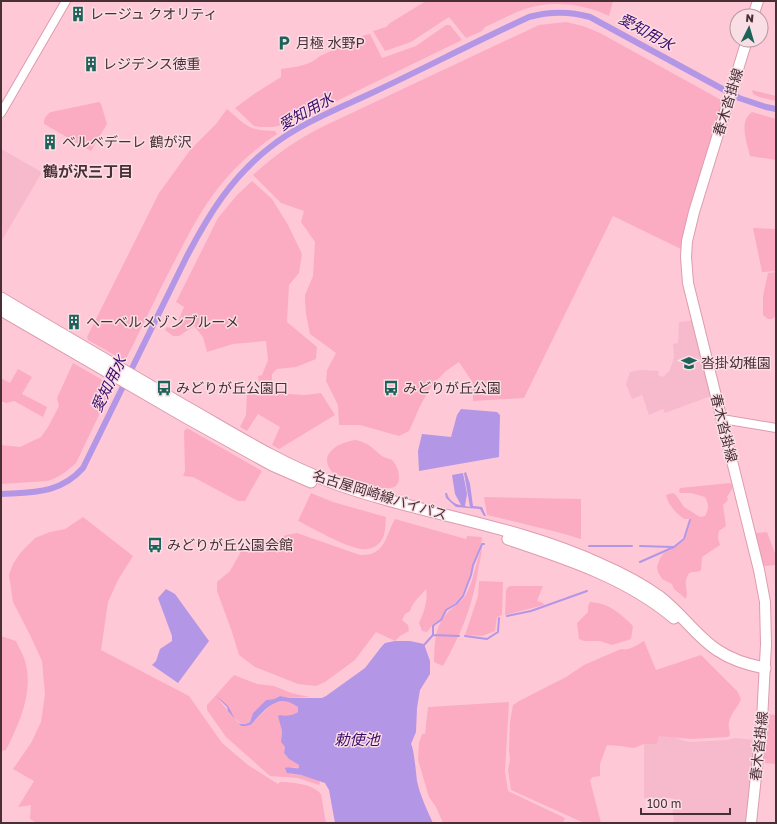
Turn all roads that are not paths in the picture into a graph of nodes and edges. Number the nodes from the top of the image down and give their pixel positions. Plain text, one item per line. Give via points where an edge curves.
1 (66, 1) edge
2 (744, 48) edge
3 (1, 113) edge
4 (1, 298) edge
5 (1, 310) edge
6 (121, 374) junction
7 (722, 419) junction
8 (776, 428) edge
9 (765, 670) junction
10 (751, 823) edge

1 - 3 street
2 - 7 main road, 春木沓掛線 via 694,212 686,257 688,283
4 - 6 main road, 名古屋岡崎線バイパス
5 - 6 main road, 名古屋岡崎線バイパス
6 - 9 main road, 名古屋岡崎線バイパス via 187,418 277,463 329,485 574,562 649,599 720,657 754,671
7 - 8 street
7 - 9 main road, 春木沓掛線 via 765,602
9 - 10 main road, 春木沓掛線

